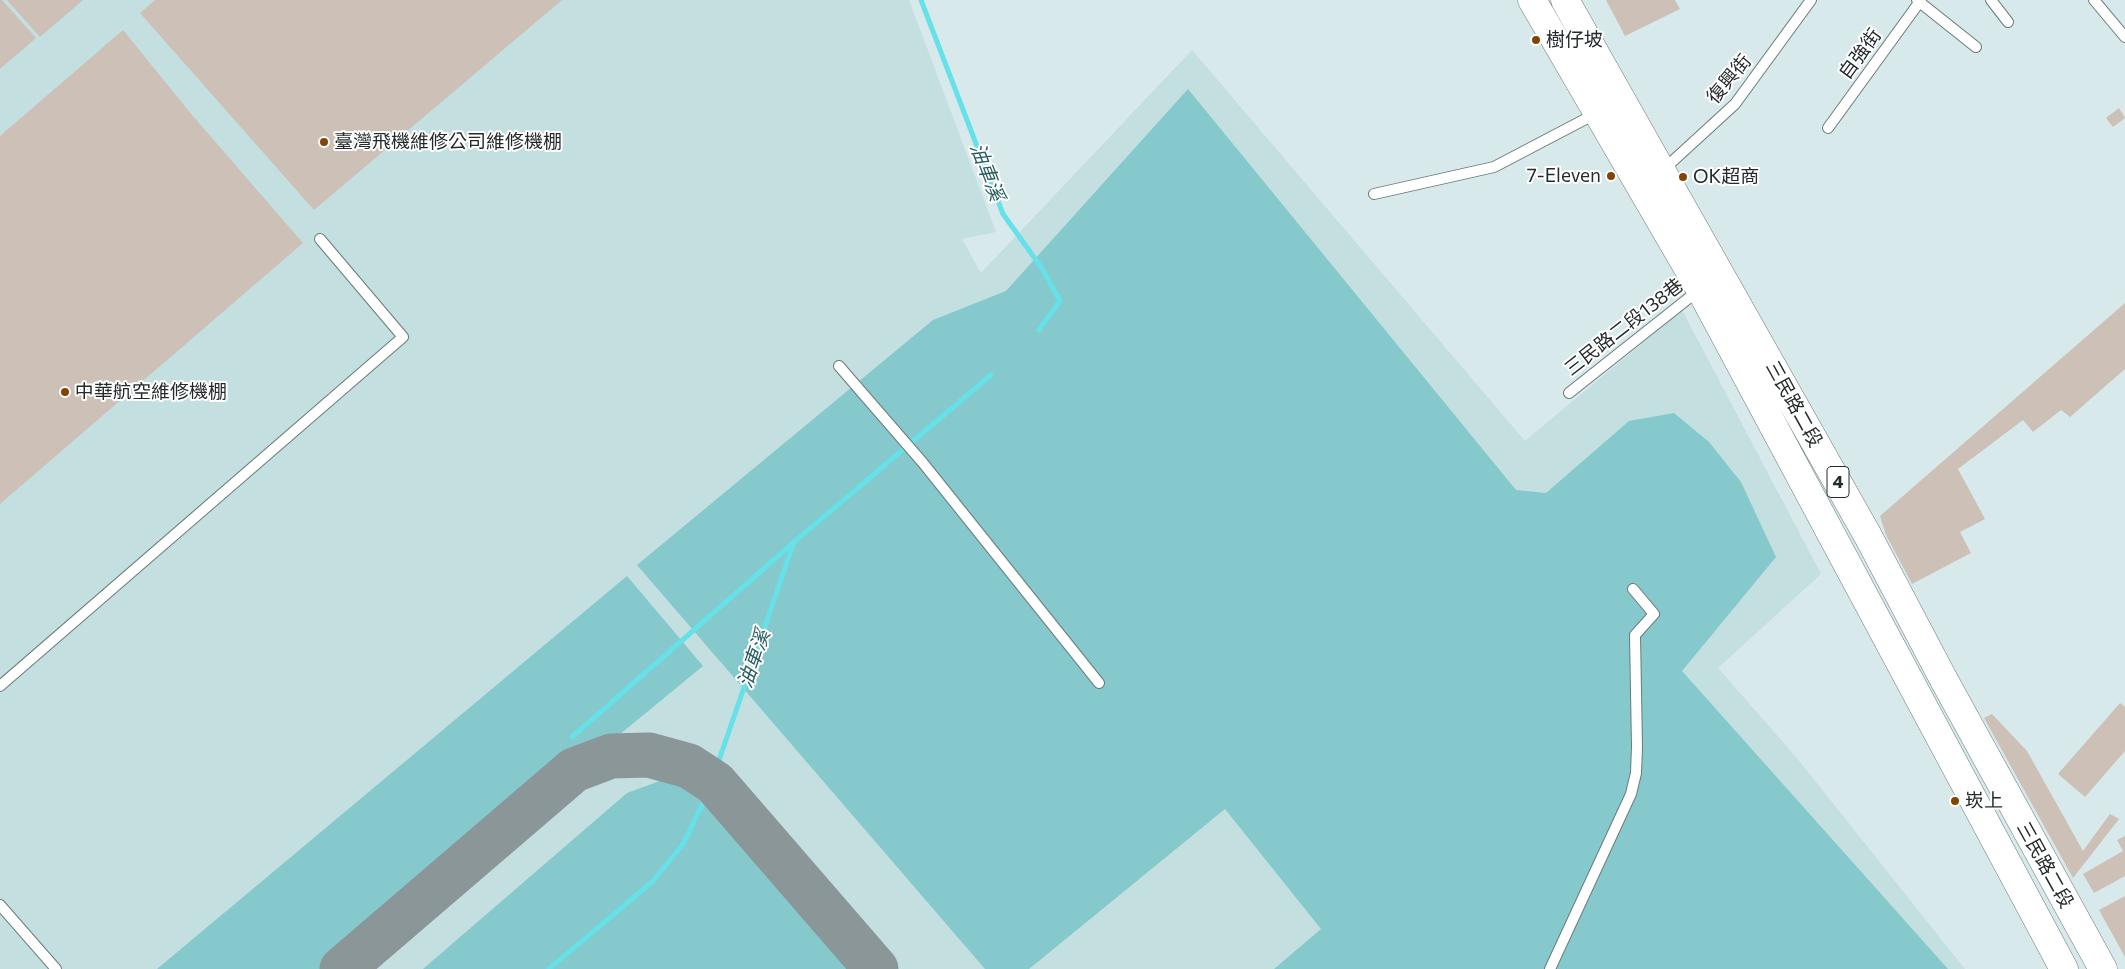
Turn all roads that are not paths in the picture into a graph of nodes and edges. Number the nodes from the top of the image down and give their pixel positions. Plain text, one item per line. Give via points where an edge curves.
1 (1532, 0) edge
2 (1565, 0) edge
3 (1811, 0) edge
4 (1991, 0) edge
5 (2094, 0) edge
6 (1919, 1) edge
7 (2008, 22) dead end
8 (2125, 37) edge
9 (1976, 48) dead end
10 (1598, 113) junction
11 (1828, 128) dead end
12 (1663, 170) junction
13 (1374, 194) dead end
14 (320, 239) dead end
15 (1700, 289) junction
16 (839, 366) dead end
17 (1569, 393) dead end
18 (1632, 589) dead end
19 (1098, 683) dead end
20 (0, 686) edge
21 (0, 905) edge
22 (56, 969) edge
23 (1550, 969) edge
24 (2064, 969) edge
25 (2103, 969) edge

1 - 10 main road, 三民路二段 / 4
2 - 12 main road, 三民路二段 / 4
3 - 12 lane, 復興街 via 1735,104
4 - 7 lane
5 - 8 lane
6 - 9 lane
6 - 11 lane, 自強街
10 - 13 lane via 1494,167
10 - 15 main road, 三民路二段 / 4
12 - 25 main road, 三民路二段 / 4 via 1868,536
14 - 20 lane via 403,337
15 - 17 lane, 三民路二段138巷
15 - 24 main road, 三民路二段 / 4
16 - 19 lane via 923,463
18 - 23 lane via 1654,614 1635,635 1636,772 1631,794
21 - 22 lane

